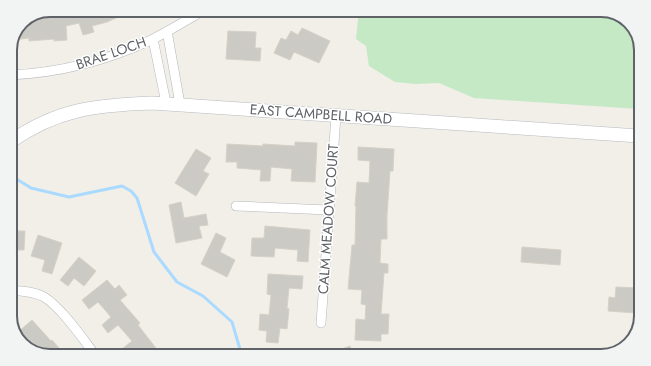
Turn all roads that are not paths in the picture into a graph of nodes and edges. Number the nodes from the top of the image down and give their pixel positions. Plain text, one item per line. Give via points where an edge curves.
1 (192, 17) edge
2 (167, 31) junction
3 (153, 39) junction
4 (17, 74) edge
5 (166, 103) junction
6 (180, 104) junction
7 (336, 116) junction
8 (634, 136) edge
9 (17, 138) edge
10 (236, 206) dead end
11 (328, 210) junction
12 (17, 291) edge
13 (321, 323) dead end
14 (90, 349) edge

1 - 2 street, BRAE LOCH
2 - 3 street, BRAE LOCH
2 - 6 street
3 - 4 street, BRAE LOCH via 81,64
3 - 5 street
5 - 6 main road, EAST CAMPBELL ROAD
5 - 9 main road, EAST CAMPBELL ROAD via 116,104 83,109 32,128
6 - 7 main road, EAST CAMPBELL ROAD
7 - 8 main road, EAST CAMPBELL ROAD
7 - 11 street, CALM MEADOW COURT
10 - 11 street
11 - 13 street, CALM MEADOW COURT
12 - 14 street via 43,296 52,303

